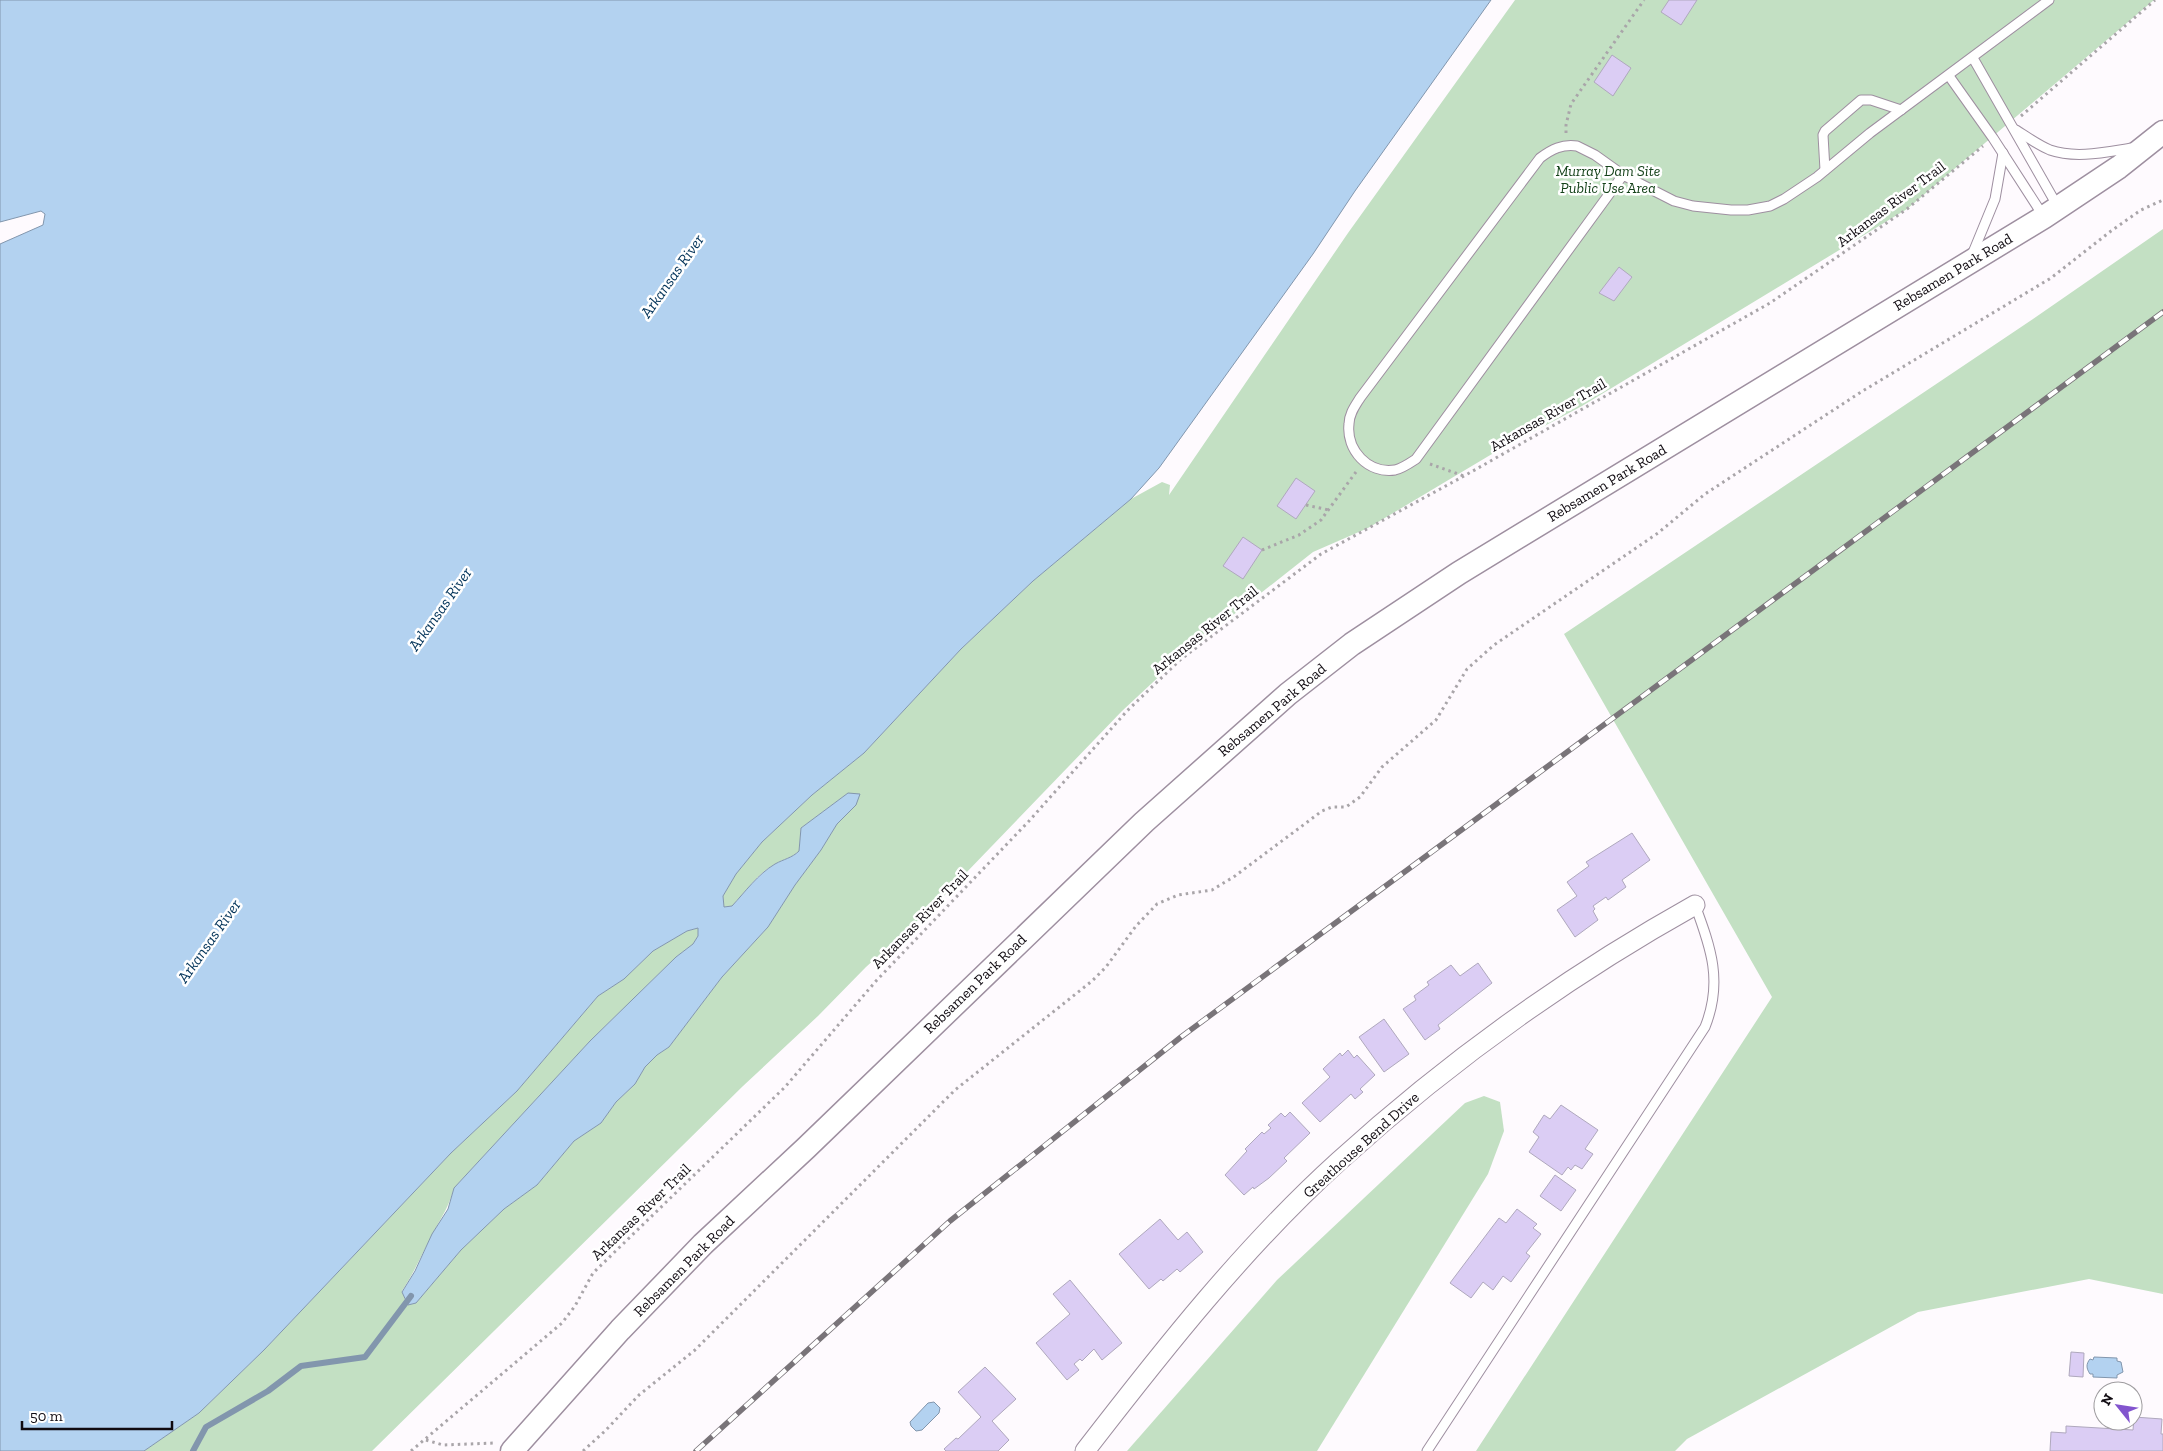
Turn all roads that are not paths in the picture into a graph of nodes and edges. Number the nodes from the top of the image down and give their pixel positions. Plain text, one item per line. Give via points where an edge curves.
1 (2049, 0) edge
2 (1973, 58) junction
3 (1949, 76) junction
4 (1901, 110) junction
5 (2014, 127) junction
6 (2163, 132) edge
7 (2145, 147) junction
8 (2003, 153) junction
9 (1825, 170) junction
10 (1623, 175) junction
11 (2051, 212) junction
12 (1969, 262) junction
13 (1695, 905) joint
14 (512, 1450) edge
15 (1085, 1451) edge
16 (1427, 1451) edge

1 - 2 lane
2 - 3 lane
2 - 5 lane
3 - 4 lane
3 - 8 lane
4 - 9 lane
4 - 9 lane via 1862,100 1825,130
5 - 7 lane via 2051,150 2070,154
5 - 11 lane
6 - 7 street, Rebsamen Park Road
7 - 11 street, Rebsamen Park Road
8 - 11 lane
8 - 12 lane via 1995,199
9 - 10 lane via 1784,199 1770,206 1748,210 1712,208 1674,200
10 - 10 lane via 1416,459 1395,470 1364,462 1354,451 1348,430 1350,417 1360,398 1540,158 1567,145 1586,150
11 - 12 street, Rebsamen Park Road
12 - 14 street, Rebsamen Park Road via 1459,573 1352,644 1288,694 1144,822 703,1244
13 - 15 street, Greathouse Bend Drive via 1574,980 1474,1048 1339,1162 1230,1274
13 - 16 lane via 1704,928 1715,992 1705,1027

